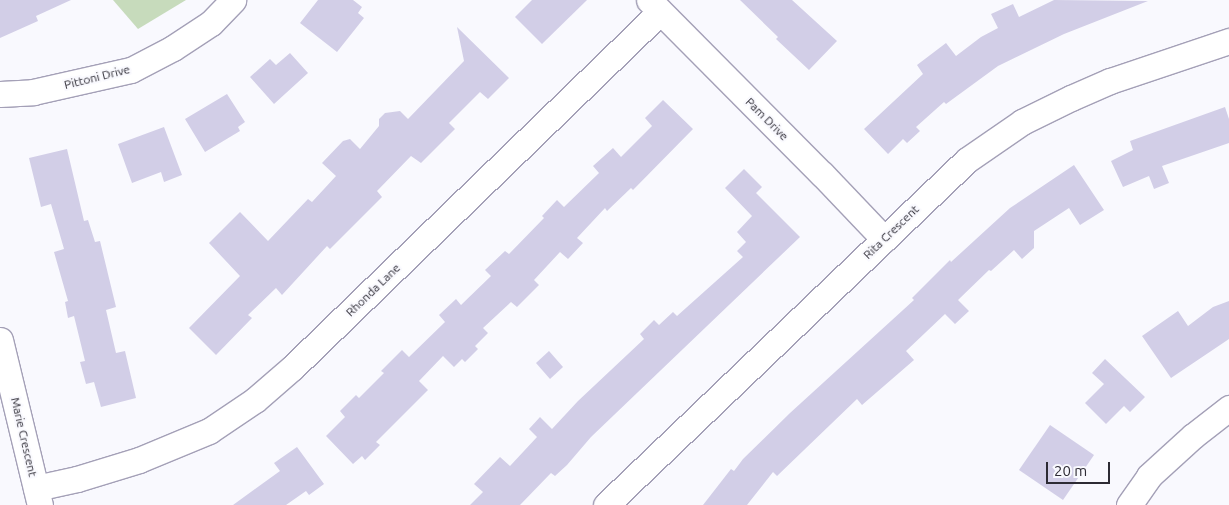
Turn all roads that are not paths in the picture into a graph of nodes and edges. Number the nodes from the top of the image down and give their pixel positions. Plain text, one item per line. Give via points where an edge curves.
1 (233, 0) edge
2 (655, 6) edge
3 (1229, 41) edge
4 (0, 94) edge
5 (884, 239) junction
6 (0, 340) edge
7 (1229, 408) edge
8 (38, 497) edge
9 (606, 505) edge
10 (1129, 505) edge

1 - 4 street, Pittoni Drive via 211,23 131,70 33,92
2 - 5 street, Pam Drive
2 - 8 street, Rhonda Lane via 292,368 255,400 209,431 139,460 77,479
3 - 5 street, Rita Crescent via 1110,81 1022,122 967,160
5 - 9 street, Rita Crescent
6 - 8 street, Marie Crescent
7 - 10 street via 1149,476

